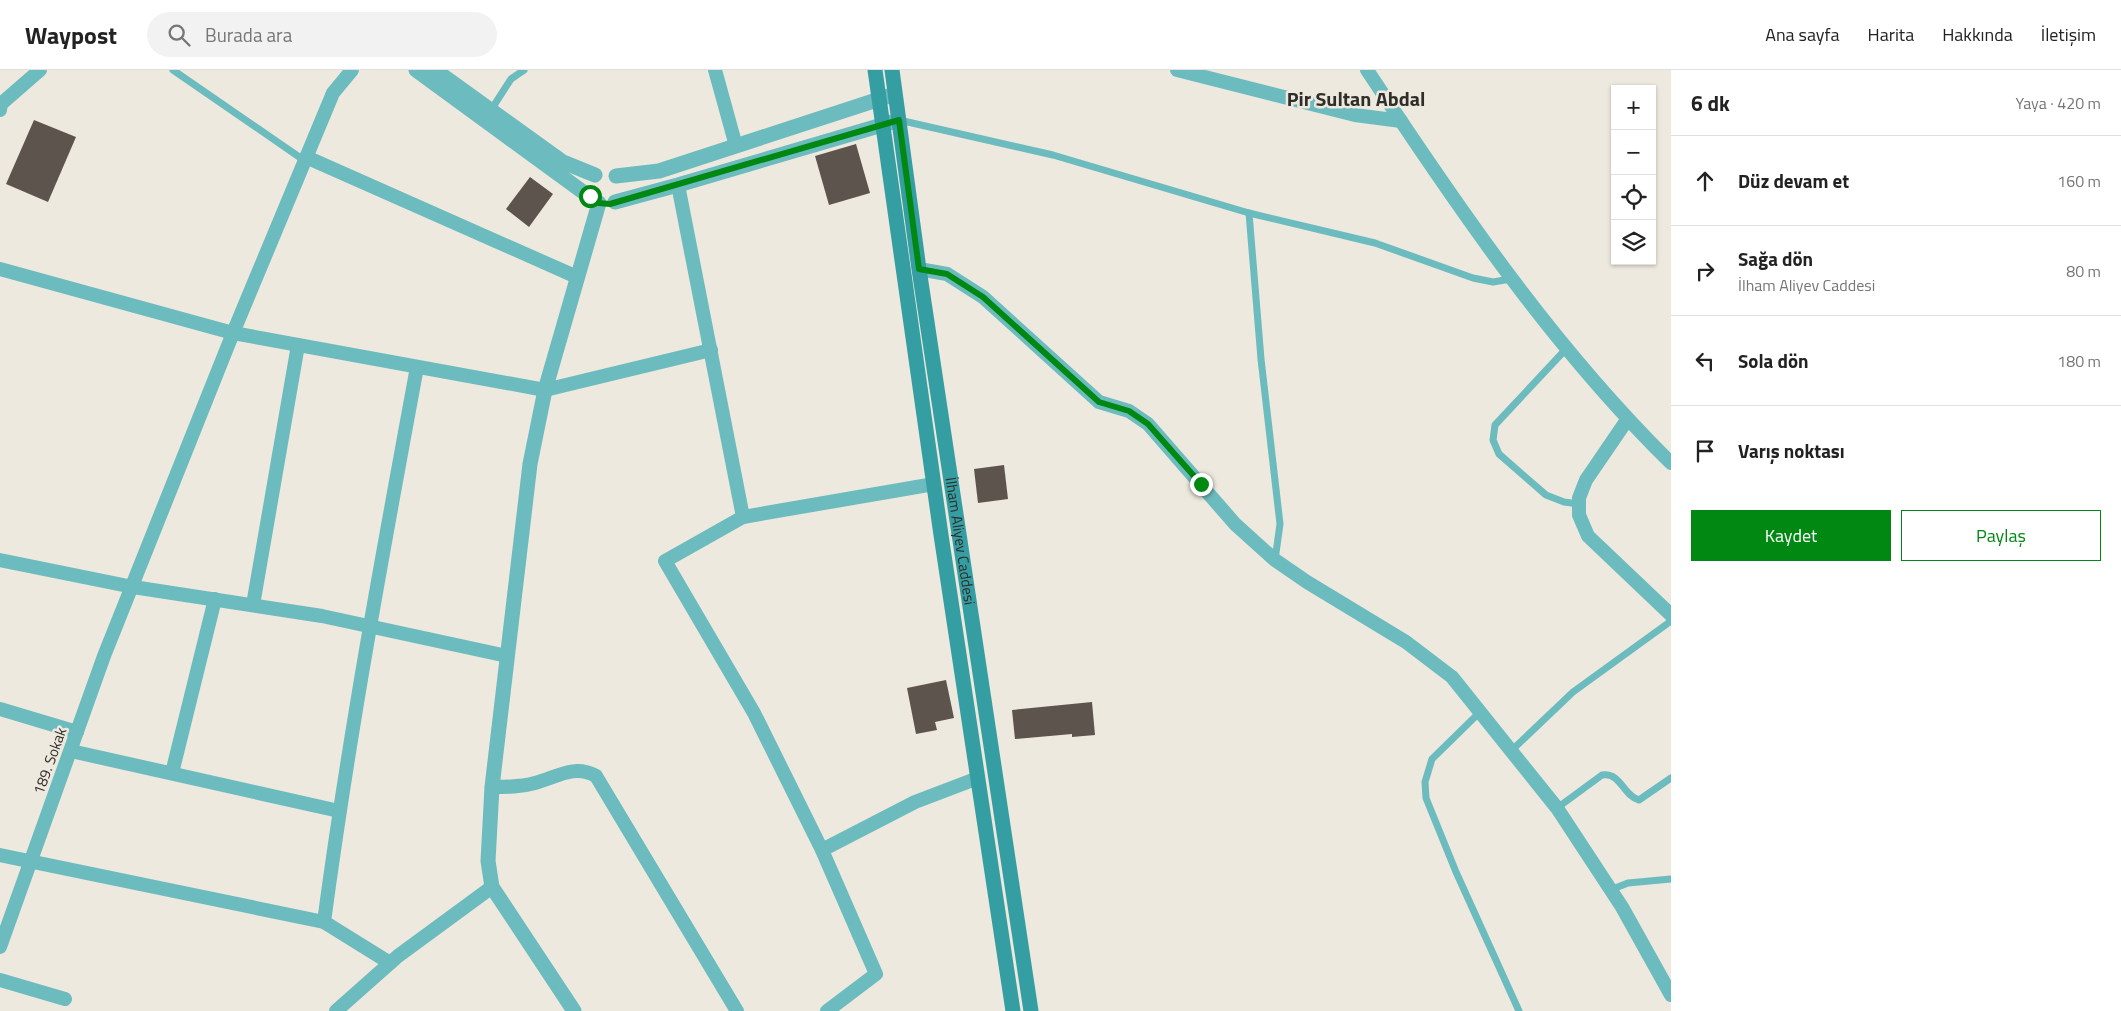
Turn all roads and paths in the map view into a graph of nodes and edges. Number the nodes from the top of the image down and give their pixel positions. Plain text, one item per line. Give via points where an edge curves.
1 (40, 70) edge
2 (173, 70) edge
3 (352, 70) edge
4 (416, 70) edge
5 (435, 70) edge
6 (715, 70) edge
7 (875, 70) edge
8 (892, 70) edge
9 (1177, 70) edge
10 (1367, 70) edge
11 (521, 71) edge
12 (895, 94) junction
13 (880, 99) junction
14 (0, 106) edge
15 (491, 110) junction
16 (899, 120) junction
17 (1401, 121) junction
18 (883, 125) junction
19 (736, 146) junction
20 (305, 159) junction
21 (595, 175) junction
22 (616, 176) junction
23 (678, 185) junction
24 (596, 202) junction
25 (615, 202) junction
26 (1249, 213) junction
27 (0, 269) edge
28 (919, 269) junction
29 (577, 277) junction
30 (1511, 279) junction
31 (233, 333) junction
32 (298, 345) junction
33 (1567, 348) junction
34 (711, 350) junction
35 (417, 366) junction
36 (544, 390) junction
37 (1628, 420) junction
38 (1671, 463) edge
39 (934, 484) junction
40 (1579, 504) junction
41 (743, 517) junction
42 (0, 560) edge
43 (1275, 560) junction
44 (133, 586) junction
45 (215, 599) junction
46 (253, 605) junction
47 (1671, 615) edge
48 (1671, 621) edge
49 (369, 626) junction
50 (507, 656) junction
51 (0, 709) edge
52 (1480, 712) junction
53 (78, 732) junction
54 (71, 751) junction
55 (1511, 751) junction
56 (172, 773) junction
57 (978, 778) junction
58 (1671, 778) edge
59 (492, 787) junction
60 (1557, 808) junction
61 (339, 811) junction
62 (822, 850) junction
63 (0, 856) edge
64 (31, 862) junction
65 (1671, 879) edge
66 (492, 887) junction
67 (1610, 890) junction
68 (324, 922) junction
69 (0, 948) edge
70 (390, 963) junction
71 (0, 980) edge
72 (1671, 995) edge
73 (65, 999) dead end
74 (338, 1010) edge
75 (570, 1010) edge
76 (736, 1011) edge
77 (827, 1011) edge
78 (1013, 1011) edge
79 (1031, 1011) edge
80 (1519, 1011) edge

1 - 14 street
2 - 20 lane
3 - 20 street, 189. Sokak via 333,92
4 - 24 street
5 - 15 street
6 - 19 street
7 - 13 main road, İlham Aliyev Caddesi
8 - 12 main road, İlham Aliyev Caddesi
9 - 17 street via 1355,116
10 - 17 street
11 - 15 lane via 511,79
12 - 13 street
12 - 16 main road, İlham Aliyev Caddesi
13 - 18 main road, İlham Aliyev Caddesi
13 - 19 street
15 - 21 street via 563,162
16 - 18 street
16 - 26 lane via 1053,155
16 - 28 main road, İlham Aliyev Caddesi
17 - 30 street
18 - 23 street
18 - 39 main road, İlham Aliyev Caddesi
19 - 22 street via 659,171
20 - 29 street
20 - 31 street, 189. Sokak
21 - 22 street via 604,171
21 - 24 street via 589,190
22 - 25 street via 622,188
23 - 25 street
23 - 34 street
24 - 25 street
24 - 29 street
26 - 30 lane via 1375,243 1478,279 1493,282
26 - 43 lane via 1261,359 1280,524
27 - 31 street
28 - 43 street via 957,278 983,297 1099,402 1139,416 1235,524
28 - 79 main road, İlham Aliyev Caddesi
29 - 36 street
30 - 33 street
31 - 32 street
31 - 44 street, 189. Sokak
32 - 35 street
32 - 46 street
33 - 37 street
33 - 40 lane via 1495,425 1493,435 1499,454 1546,495
34 - 36 street
34 - 41 street
35 - 36 street
35 - 49 street
36 - 50 street via 530,464
37 - 38 street
37 - 40 street via 1586,480
39 - 41 street
39 - 57 main road, İlham Aliyev Caddesi
40 - 47 street via 1581,523 1588,536
41 - 62 street via 665,561 754,713
42 - 44 street
43 - 52 street via 1438,664
44 - 45 street
44 - 53 street, 189. Sokak
45 - 46 street
45 - 56 street
46 - 49 street
48 - 55 lane via 1573,692
49 - 50 street
49 - 61 street
50 - 59 street
51 - 53 street
52 - 55 street
52 - 80 lane via 1432,759 1426,790 1456,872
53 - 54 street, 189. Sokak
54 - 56 street
54 - 64 street, 189. Sokak
55 - 60 street
56 - 61 street
57 - 62 street via 915,802
57 - 78 main road, İlham Aliyev Caddesi
58 - 60 lane via 1639,800 1617,778 1602,775
59 - 66 street via 488,861
59 - 76 street via 519,787 575,769 596,776
60 - 67 street
61 - 68 street
62 - 77 street via 876,974
63 - 64 street
64 - 68 street
64 - 69 street, 189. Sokak
65 - 67 lane via 1628,883
66 - 70 street
66 - 75 street
67 - 72 street
68 - 70 street
70 - 74 street
71 - 73 street

